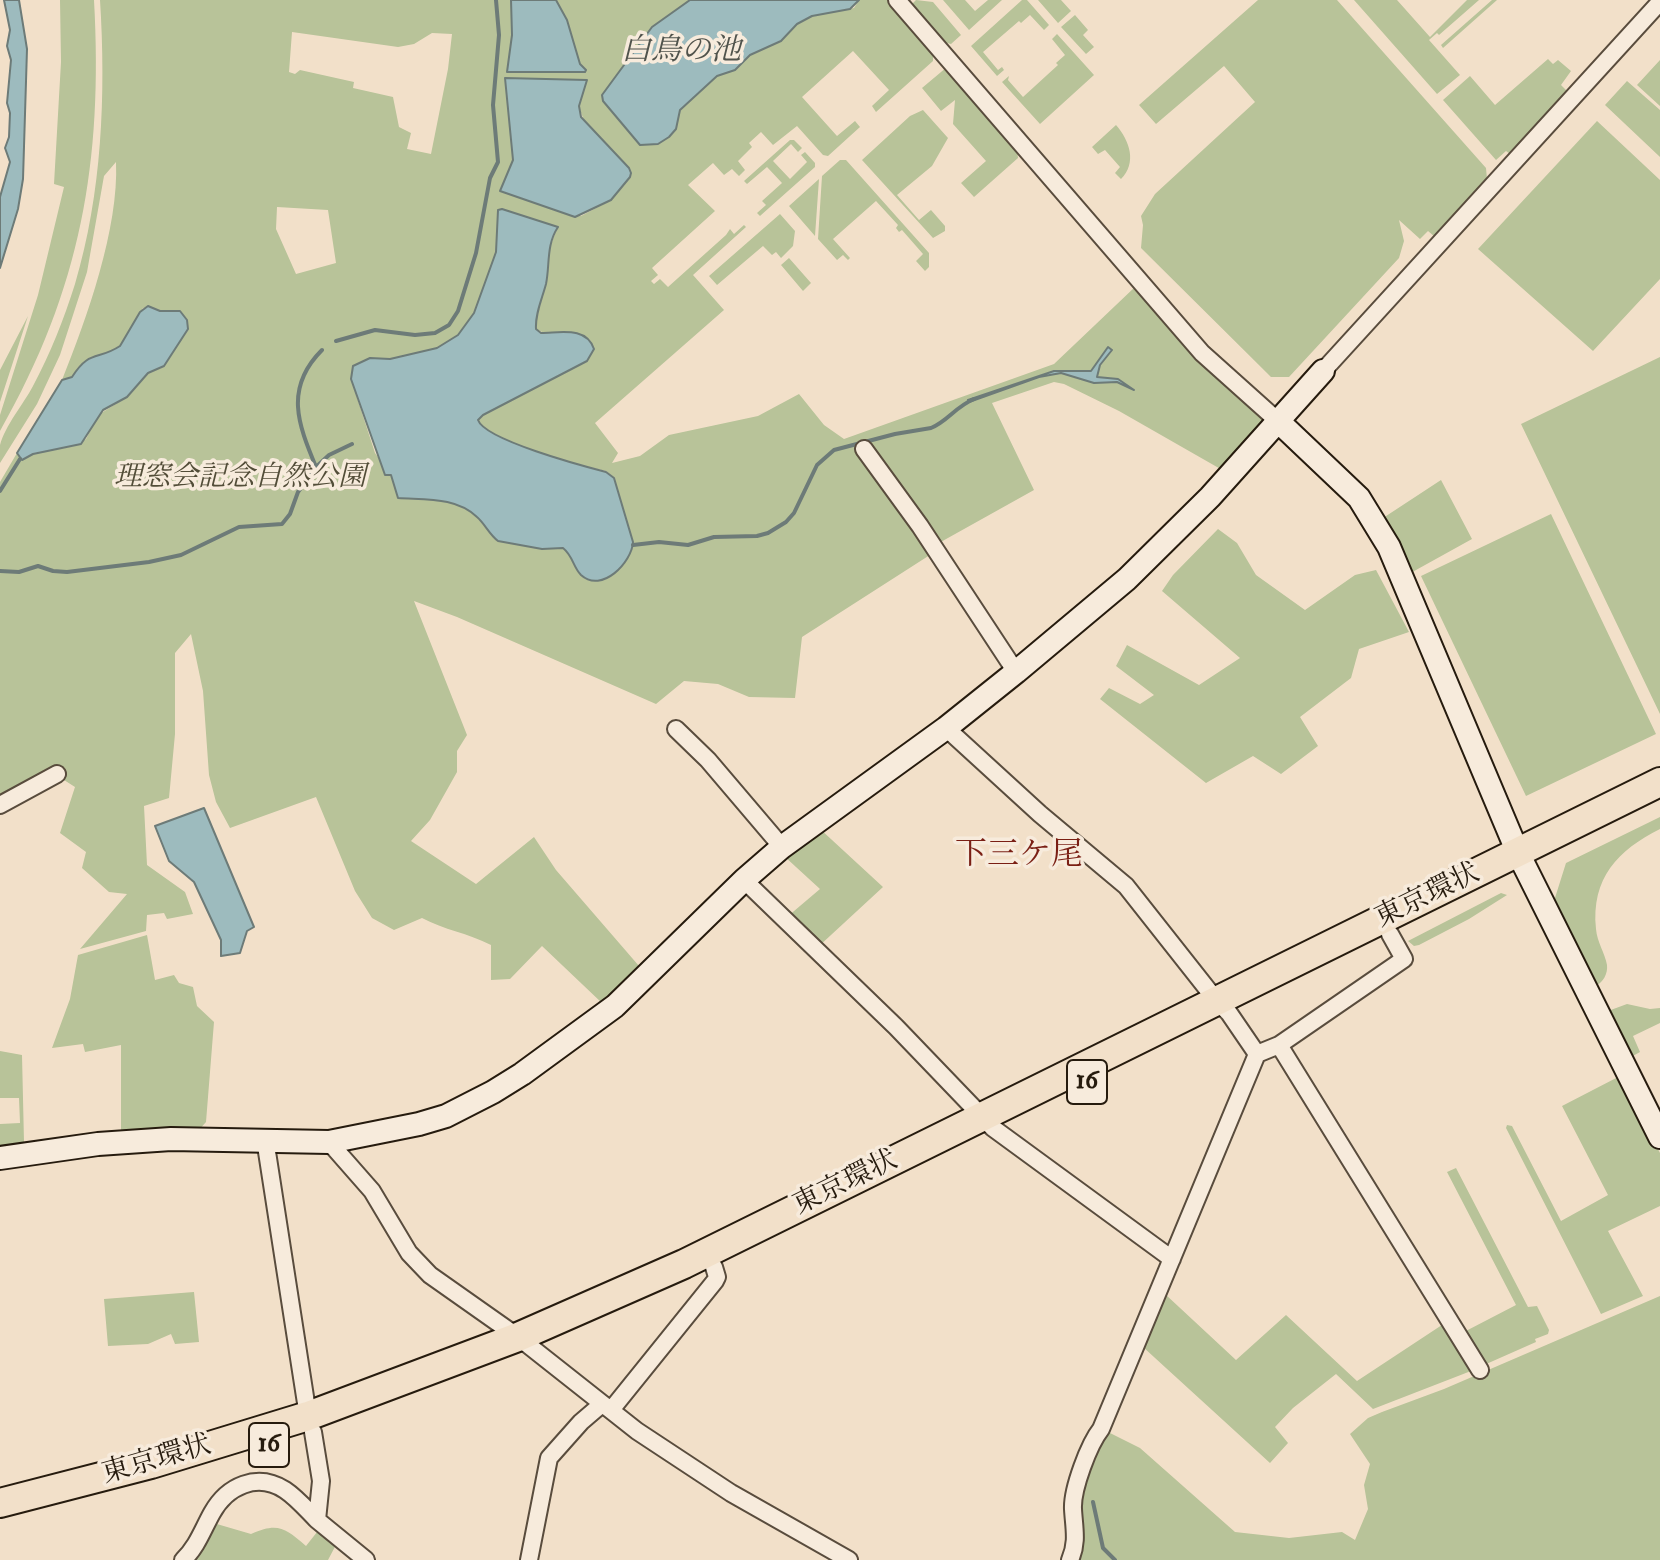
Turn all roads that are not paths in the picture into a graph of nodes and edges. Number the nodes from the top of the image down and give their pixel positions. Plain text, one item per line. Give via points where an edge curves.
1 (897, 0) edge
2 (1654, 3) edge
3 (1323, 371) joint
4 (1279, 422) junction
5 (864, 449) dead end
6 (1016, 672) junction
7 (946, 728) junction
8 (676, 729) dead end
9 (57, 774) dead end
10 (1660, 782) edge
11 (1660, 801) edge
12 (0, 805) edge
13 (782, 847) junction
14 (1522, 861) junction
15 (744, 880) junction
16 (1390, 934) junction
17 (1223, 1006) junction
18 (1279, 1045) junction
19 (1257, 1054) junction
20 (988, 1122) junction
21 (1658, 1127) edge
22 (265, 1139) junction
23 (329, 1142) junction
24 (0, 1158) edge
25 (1172, 1259) junction
26 (714, 1267) junction
27 (525, 1343) junction
28 (1480, 1370) dead end
29 (606, 1407) junction
30 (311, 1424) junction
31 (0, 1503) edge
32 (0, 1520) edge
33 (317, 1520) junction
34 (183, 1560) edge
35 (366, 1560) edge
36 (529, 1560) edge
37 (849, 1560) edge
38 (1070, 1560) edge

1 - 4 street via 1202,353
2 - 3 street
3 - 4 street
4 - 6 street via 1127,579
4 - 14 street via 1359,498 1389,547
5 - 6 street
6 - 7 street
7 - 13 street
7 - 17 street via 1126,886
8 - 13 street
9 - 12 street
10 - 14 highway, 東京環状 / 16
11 - 14 highway, 東京環状 / 16
13 - 15 street
14 - 16 highway, 東京環状 / 16
14 - 17 highway, 東京環状 / 16
14 - 21 street
15 - 20 street
15 - 23 street via 615,1006 522,1074 446,1116
16 - 17 highway, 東京環状 / 16
16 - 18 street via 1404,959
17 - 19 street
17 - 20 highway, 東京環状 / 16
18 - 19 street
18 - 28 street
19 - 25 street
20 - 25 street
20 - 26 highway, 東京環状 / 16
20 - 27 highway, 東京環状 / 16
22 - 23 street
22 - 24 street via 98,1144
22 - 30 street
23 - 27 street via 372,1191 409,1253 430,1275
25 - 38 street via 1093,1439 1073,1505 1076,1539
26 - 27 highway, 東京環状 / 16
26 - 29 street via 715,1281
27 - 29 street
27 - 30 highway, 東京環状 / 16
29 - 36 street via 581,1422 549,1458
29 - 37 street via 731,1493
30 - 31 highway, 東京環状 / 16
30 - 32 highway, 東京環状 / 16 via 130,1486
30 - 33 street via 321,1481
33 - 34 street via 281,1488 254,1481 224,1494
33 - 35 street

